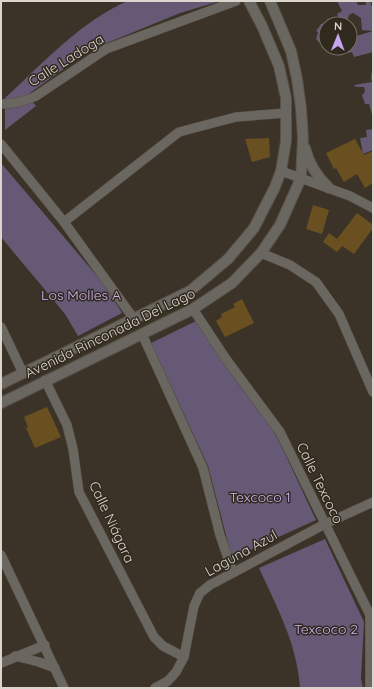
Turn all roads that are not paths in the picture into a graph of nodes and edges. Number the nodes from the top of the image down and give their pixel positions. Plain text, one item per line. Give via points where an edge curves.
1 (236, 1) edge
2 (249, 1) edge
3 (270, 1) edge
4 (1, 104) edge
5 (286, 113) junction
6 (303, 138) junction
7 (1, 144) edge
8 (281, 171) junction
9 (301, 178) junction
10 (329, 188) junction
11 (373, 208) edge
12 (64, 222) junction
13 (261, 253) junction
14 (193, 309) junction
15 (134, 319) junction
16 (1, 327) edge
17 (142, 334) junction
18 (23, 373) junction
19 (45, 380) junction
20 (1, 384) edge
21 (373, 392) edge
22 (1, 402) edge
23 (373, 502) edge
24 (325, 524) junction
25 (1, 555) edge
26 (233, 572) junction
27 (45, 645) junction
28 (15, 656) junction
29 (184, 657) junction
30 (1, 662) edge
31 (55, 668) junction
32 (64, 688) edge
33 (155, 688) edge
34 (370, 688) edge

1 - 4 street, Calle Ladoga via 106,49 36,96 25,101
2 - 5 street, Avenida Rinconada Del Lago via 279,66 286,98
3 - 6 street, Avenida Rinconada Del Lago via 290,51 297,79
5 - 8 street, Avenida Rinconada Del Lago via 286,142
5 - 12 street via 236,117 179,132
6 - 9 street, Avenida Rinconada Del Lago
6 - 10 street via 311,166
7 - 12 street
8 - 9 street
8 - 15 street, Avenida Rinconada Del Lago via 254,228 228,259 190,291
9 - 10 street
9 - 13 street, Avenida Rinconada Del Lago via 280,225
10 - 11 street
12 - 15 street
13 - 14 street, Avenida Rinconada Del Lago via 232,282
13 - 21 street via 290,265 316,282 339,314
14 - 17 street, Avenida Rinconada Del Lago
14 - 24 street, Calle Texcoco via 280,432
15 - 18 street, Avenida Rinconada Del Lago
16 - 18 street
17 - 19 street, Avenida Rinconada Del Lago
17 - 26 street via 203,468 220,535
18 - 20 street, Avenida Rinconada Del Lago
19 - 22 street, Avenida Rinconada Del Lago
19 - 29 street, Calle Niágara via 67,425 79,492 154,637 163,646
23 - 24 street, Laguna Azul
24 - 26 street, Laguna Azul
24 - 34 street, Calle Texcoco via 370,615
25 - 27 street
26 - 29 street, Laguna Azul via 200,593 194,606
27 - 28 street
27 - 31 street
28 - 30 street
28 - 31 street
29 - 33 street, Laguna Azul via 168,681
31 - 32 street

